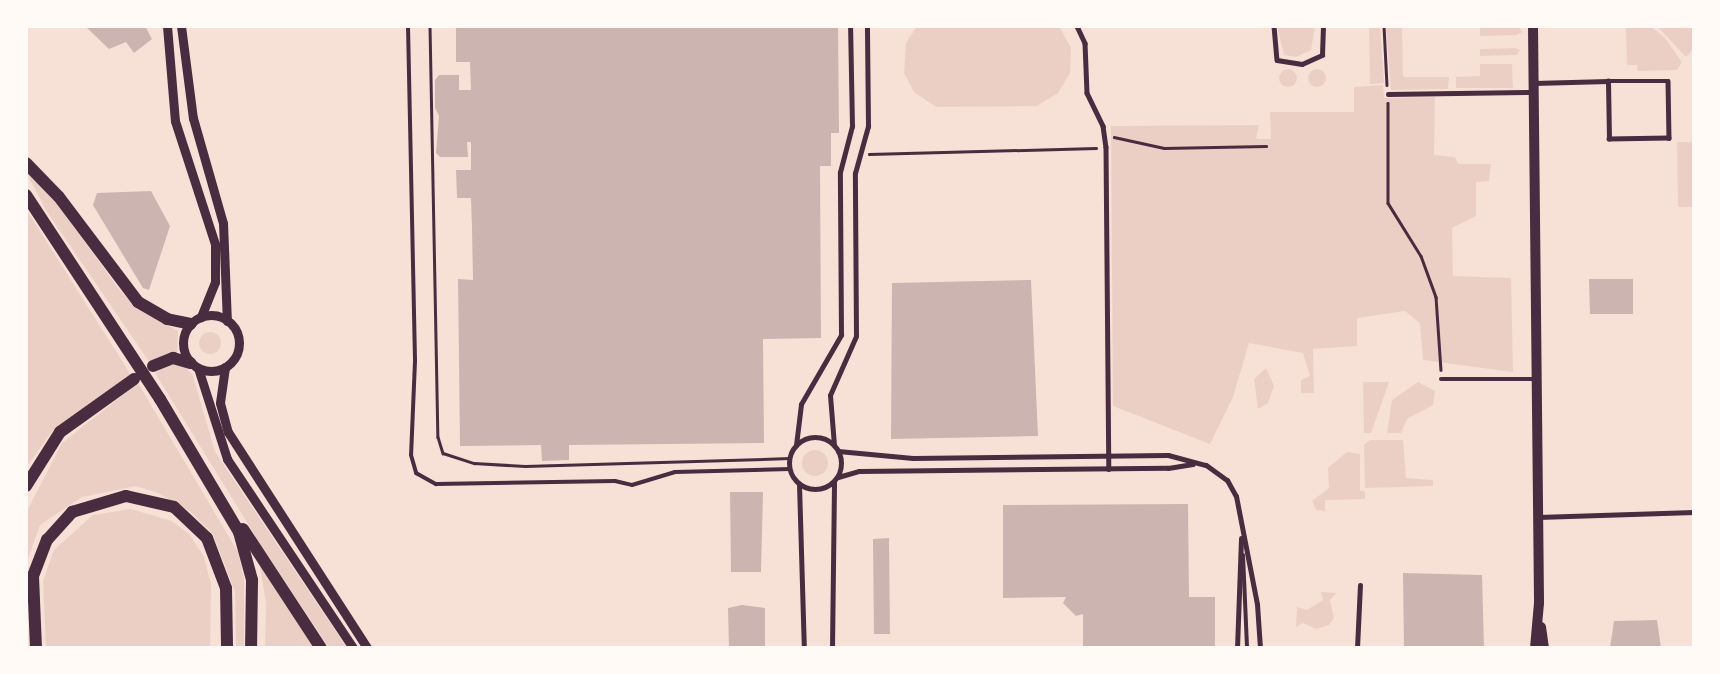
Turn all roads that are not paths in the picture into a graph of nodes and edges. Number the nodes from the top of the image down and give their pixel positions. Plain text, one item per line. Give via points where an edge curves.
1 (167, 26) edge
2 (181, 26) edge
3 (408, 26) edge
4 (850, 26) edge
5 (867, 26) edge
6 (1077, 26) edge
7 (1274, 26) edge
8 (1323, 26) edge
9 (1532, 26) edge
10 (1608, 82) junction
11 (1533, 88) junction
12 (1388, 94) dead end
13 (26, 163) edge
14 (26, 195) edge
15 (201, 317) junction
16 (227, 321) junction
17 (190, 324) junction
18 (153, 366) dead end
19 (194, 366) junction
20 (225, 367) junction
21 (134, 379) dead end
22 (1440, 379) road end
23 (1536, 379) junction
24 (834, 445) junction
25 (796, 446) junction
26 (838, 451) junction
27 (1108, 455) junction
28 (1196, 464) junction
29 (790, 469) junction
30 (1108, 469) junction
31 (836, 480) junction
32 (799, 484) junction
33 (26, 486) edge
34 (227, 508) junction
35 (1694, 512) edge
36 (1538, 517) junction
37 (1241, 528) junction
38 (1360, 584) dead end
39 (1539, 616) junction
40 (26, 624) edge
41 (29, 648) edge
42 (36, 648) edge
43 (227, 648) edge
44 (251, 648) edge
45 (321, 648) edge
46 (353, 648) edge
47 (367, 648) edge
48 (804, 648) edge
49 (832, 648) edge
50 (1237, 648) edge
51 (1247, 648) edge
52 (1260, 648) edge
53 (1357, 648) edge
54 (1534, 648) edge
55 (1544, 648) edge

1 - 15 street via 175,120 215,244 215,282
2 - 16 street via 193,118 223,223
3 - 29 lane via 411,455 419,476 436,484 615,481 632,485 675,472
4 - 25 street via 852,126 840,172 841,334 801,404
5 - 24 street via 868,126 855,173 856,336 830,396
6 - 27 street via 1084,43 1087,92 1106,147
7 - 8 street via 1277,60 1302,64 1322,55
9 - 11 main road
10 - 10 street via 1609,139 1668,138 1668,81
10 - 11 street
11 - 12 street
11 - 23 main road
13 - 17 highway via 60,197 138,302 167,319
14 - 34 highway
15 - 16 street
15 - 17 street
16 - 20 street via 237,335 238,347
17 - 19 street via 183,347
18 - 19 highway via 173,358
19 - 20 street via 212,371
19 - 46 street via 227,459
20 - 47 street via 220,403 228,432
21 - 33 highway via 60,432
22 - 23 street
23 - 36 main road
24 - 25 street via 814,438
24 - 26 street
25 - 29 street via 790,458
26 - 27 street via 913,458
26 - 31 street
27 - 28 street via 1168,455
27 - 30 street
28 - 30 street
28 - 37 street via 1206,465 1227,480 1236,496
29 - 32 street
30 - 31 street via 858,472
31 - 32 street via 816,488
31 - 49 street
32 - 48 street
34 - 44 highway via 249,562
34 - 45 highway
35 - 36 street
36 - 39 main road
37 - 50 street
37 - 51 lane
37 - 52 street via 1256,604
38 - 53 street
39 - 54 main road
39 - 55 main road
40 - 41 highway
42 - 43 highway via 34,576 47,540 72,512 126,496 174,507 207,538 226,588

